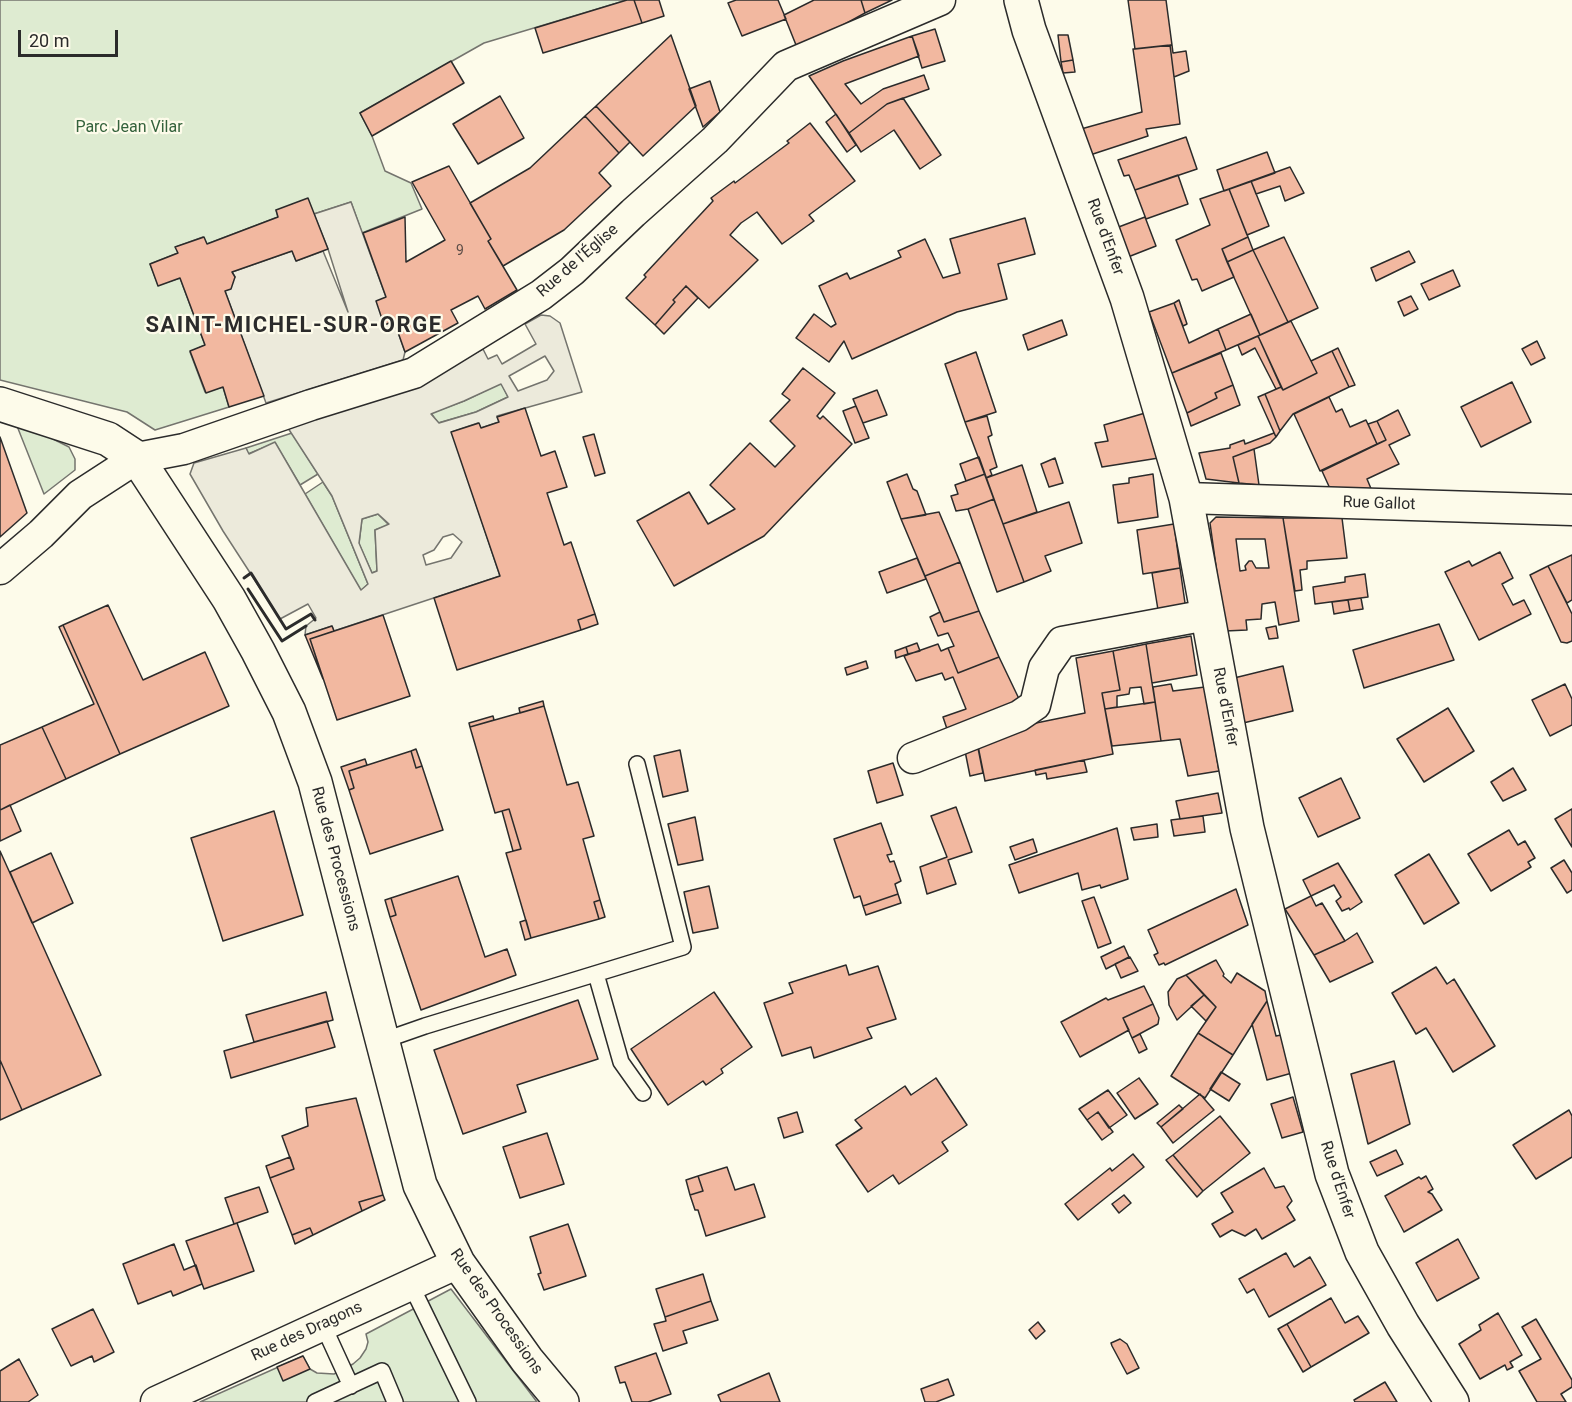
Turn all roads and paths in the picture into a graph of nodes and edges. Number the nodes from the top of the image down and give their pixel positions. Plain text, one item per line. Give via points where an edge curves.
1 (940, 0) edge
2 (1021, 0) edge
3 (0, 404) edge
4 (137, 458) junction
5 (1186, 498) junction
6 (1572, 510) edge
7 (0, 569) edge
8 (1207, 615) junction
9 (913, 758) dead end
10 (637, 764) dead end
11 (597, 974) junction
12 (382, 1041) junction
13 (643, 1093) dead end
14 (458, 1263) junction
15 (411, 1285) junction
16 (323, 1325) junction
17 (351, 1386) junction
18 (323, 1400) edge
19 (156, 1402) edge
20 (395, 1402) edge
21 (468, 1402) edge
22 (562, 1402) edge
23 (1452, 1402) edge

1 - 4 street, Rue de l'Église via 786,66 715,140 572,271 541,295 414,373 184,449
2 - 5 street, Rue d'Enfer via 1127,298
3 - 4 street, Rue des Processions via 108,439
4 - 7 street via 80,495
4 - 12 street, Rue des Processions via 229,599 289,712 315,782
5 - 6 street, Rue Gallot
5 - 8 street, Rue d'Enfer
8 - 9 street via 1062,642 1044,668 1035,705 1019,716
8 - 23 street, Rue d'Enfer via 1247,828 1332,1174 1362,1252 1402,1325
10 - 11 lane via 683,947
11 - 12 lane
11 - 13 lane via 621,1062
12 - 14 street, Rue des Processions via 420,1185
14 - 15 street, Rue des Dragons
14 - 22 street, Rue des Processions
15 - 16 street, Rue des Dragons
15 - 21 lane
16 - 17 lane
16 - 19 street, Rue des Dragons
17 - 18 lane
17 - 20 lane via 382,1371

